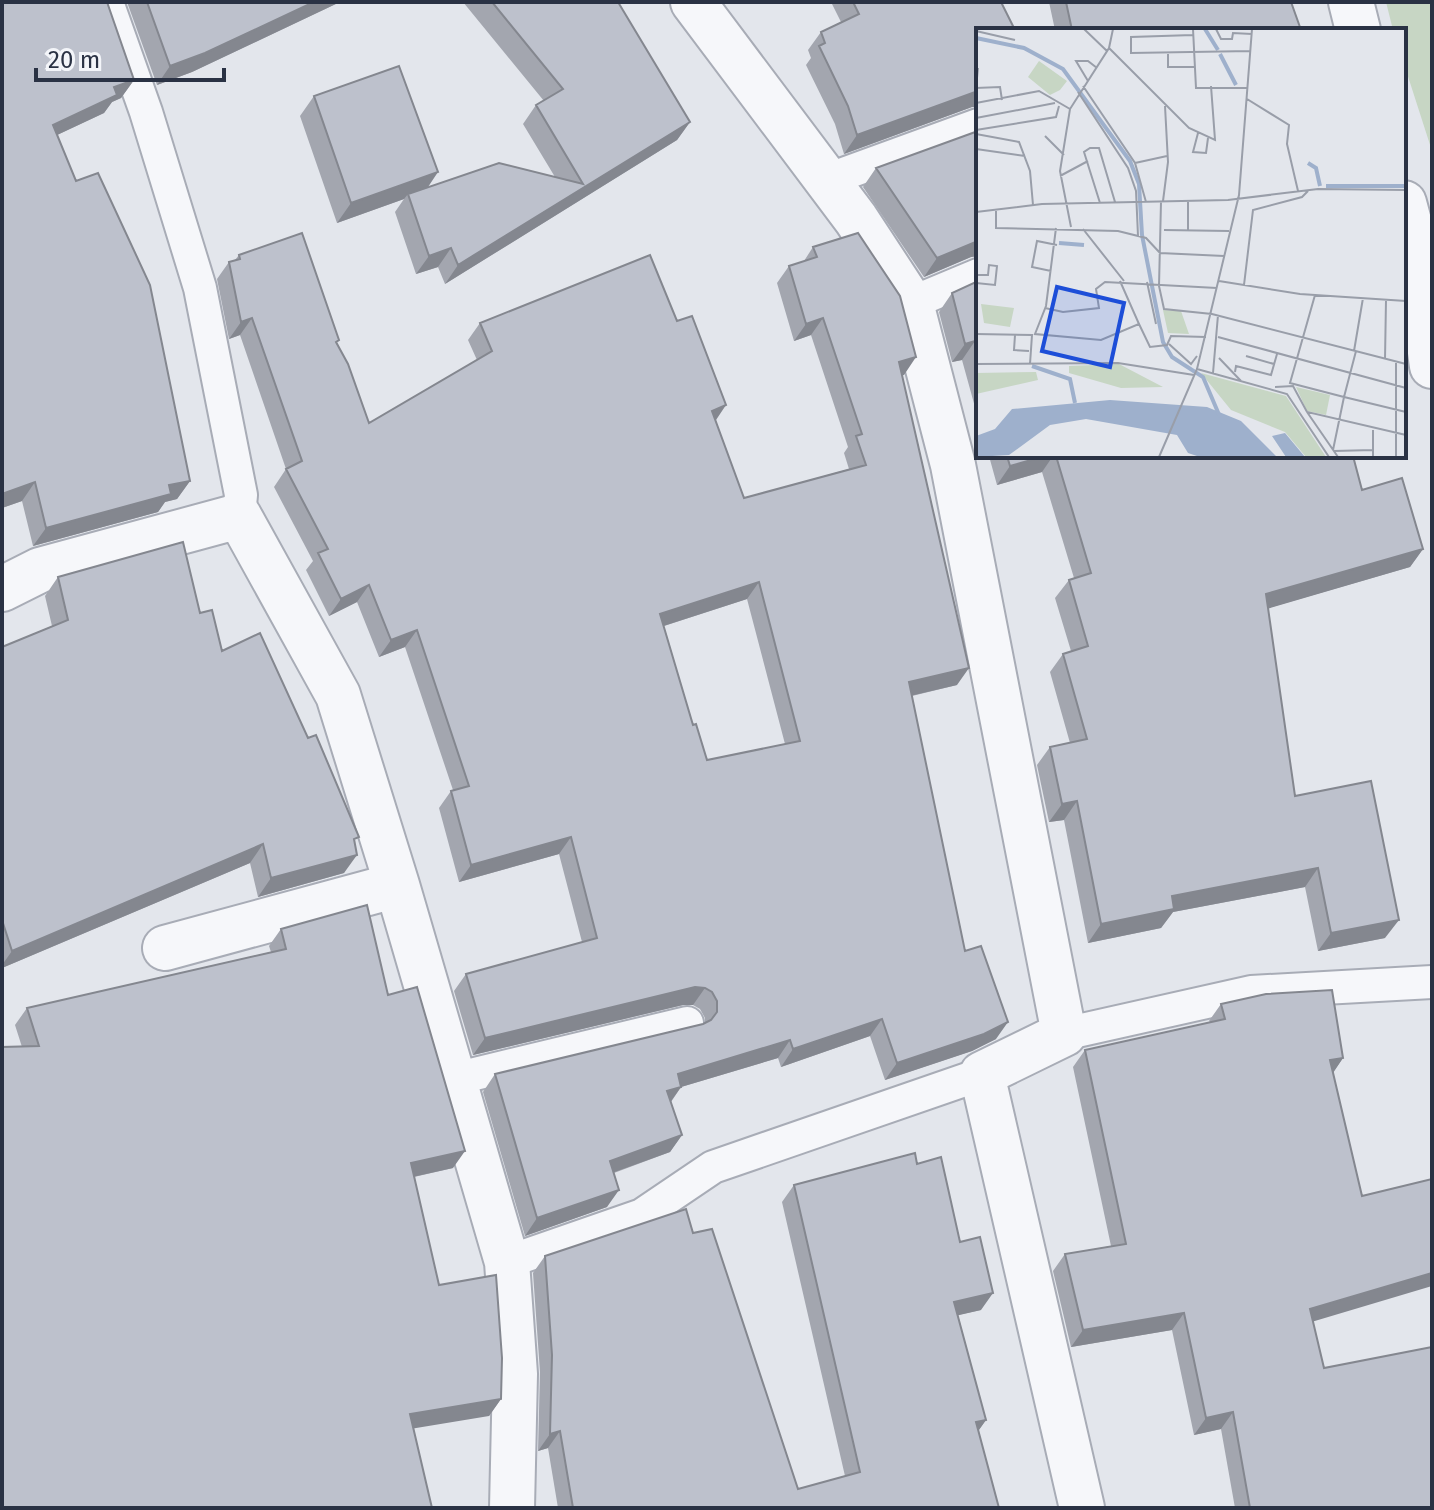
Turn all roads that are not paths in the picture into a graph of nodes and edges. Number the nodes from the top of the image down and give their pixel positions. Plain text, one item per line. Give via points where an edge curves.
1 (107, 2) edge
2 (693, 2) edge
3 (1351, 2) edge
4 (1358, 28) edge
5 (976, 126) edge
6 (827, 180) junction
7 (1407, 229) edge
8 (976, 276) edge
9 (911, 303) junction
10 (1432, 366) edge
11 (239, 516) junction
12 (2, 589) edge
13 (397, 885) junction
14 (165, 948) dead end
15 (1432, 982) edge
16 (687, 1023) dead end
17 (1064, 1034) junction
18 (982, 1074) junction
19 (454, 1079) junction
20 (507, 1262) junction
21 (512, 1508) edge
22 (1082, 1508) edge

1 - 11 lane via 200,288 241,495
2 - 6 street
3 - 4 street
5 - 6 lane
6 - 9 street
7 - 10 street
8 - 9 lane
9 - 17 street via 953,465
11 - 12 street via 40,570
11 - 13 street via 338,695
13 - 14 street
13 - 19 street
15 - 17 lane via 1251,992
16 - 19 lane
17 - 18 street
18 - 20 lane via 713,1167 642,1215
18 - 22 street
19 - 20 street
20 - 21 street via 515,1374

